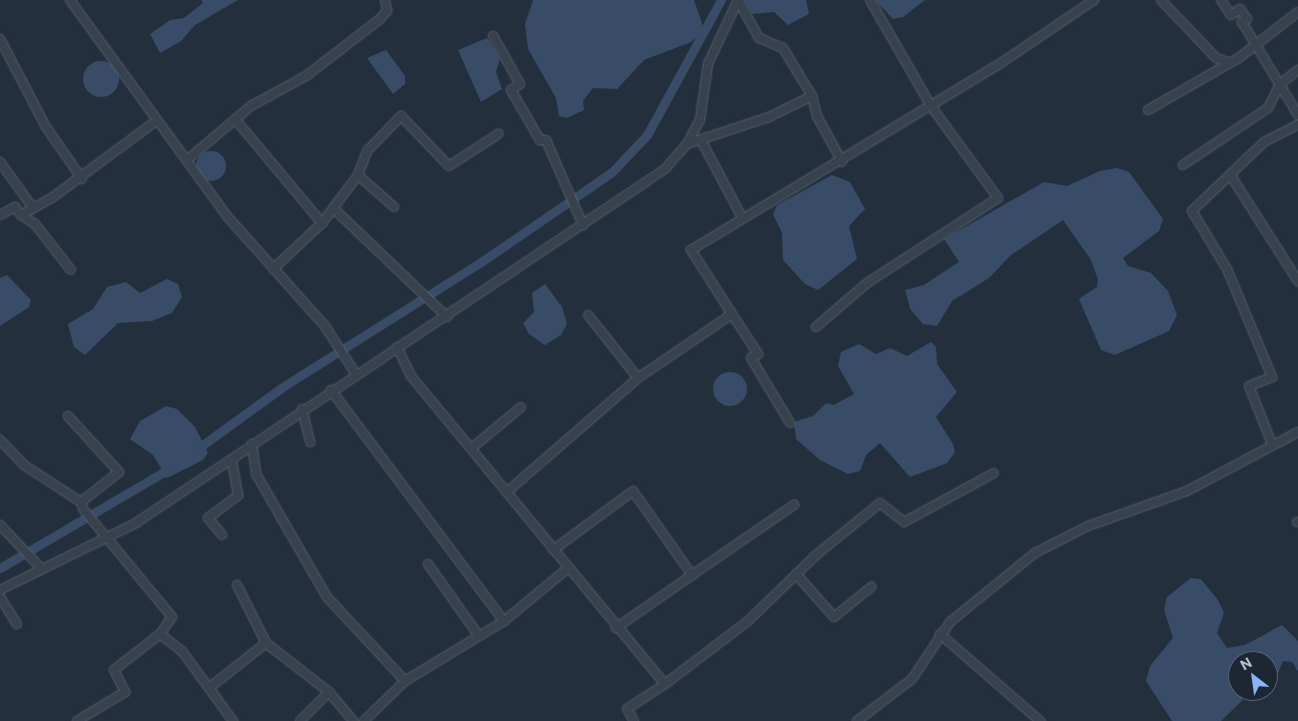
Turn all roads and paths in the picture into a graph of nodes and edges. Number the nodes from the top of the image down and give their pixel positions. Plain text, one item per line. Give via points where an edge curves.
1 (70, 0) edge
2 (385, 0) edge
3 (738, 0) edge
4 (870, 0) edge
5 (1094, 0) edge
6 (1161, 0) edge
7 (1221, 0) edge
8 (1298, 12) edge
9 (493, 36) dead end
10 (0, 39) edge
11 (1256, 44) junction
12 (1228, 62) junction
13 (1298, 70) edge
14 (1280, 84) junction
15 (812, 96) junction
16 (931, 106) junction
17 (1148, 110) dead end
18 (1298, 115) edge
19 (235, 119) junction
20 (156, 121) junction
21 (1298, 125) edge
22 (498, 134) dead end
23 (702, 142) junction
24 (687, 144) junction
25 (187, 160) junction
26 (0, 162) edge
27 (842, 162) junction
28 (1183, 165) dead end
29 (358, 175) junction
30 (1231, 176) junction
31 (82, 179) junction
32 (394, 207) dead end
33 (33, 208) junction
34 (333, 208) junction
35 (0, 215) edge
36 (21, 215) junction
37 (742, 219) junction
38 (322, 222) junction
39 (583, 225) junction
40 (273, 269) junction
41 (71, 270) dead end
42 (1298, 281) edge
43 (732, 314) junction
44 (588, 315) dead end
45 (447, 317) junction
46 (816, 327) dead end
47 (398, 347) junction
48 (355, 373) junction
49 (638, 378) junction
50 (331, 390) junction
51 (521, 407) dead end
52 (302, 409) junction
53 (68, 416) dead end
54 (790, 423) dead end
55 (1298, 432) edge
56 (0, 440) edge
57 (310, 442) dead end
58 (252, 444) junction
59 (1272, 444) junction
60 (473, 447) junction
61 (232, 461) junction
62 (994, 473) dead end
63 (508, 491) junction
64 (794, 505) dead end
65 (82, 506) junction
66 (0, 524) edge
67 (222, 536) dead end
68 (107, 539) junction
69 (553, 550) junction
70 (428, 564) dead end
71 (41, 568) junction
72 (568, 568) junction
73 (796, 574) junction
74 (692, 575) junction
75 (237, 585) dead end
76 (871, 587) dead end
77 (0, 590) edge
78 (0, 597) edge
79 (504, 621) junction
80 (17, 624) dead end
81 (616, 628) junction
82 (160, 634) junction
83 (940, 634) junction
84 (479, 636) junction
85 (266, 643) junction
86 (405, 682) junction
87 (665, 684) junction
88 (209, 688) junction
89 (329, 692) junction
90 (77, 721) edge
91 (233, 721) edge
92 (300, 721) edge
93 (353, 721) edge
94 (364, 721) edge
95 (634, 721) edge
96 (857, 721) edge
97 (1040, 721) edge

1 - 20 street
2 - 19 street via 384,16 331,58
3 - 15 street via 759,38 783,48
3 - 24 street via 708,64 700,120
4 - 16 street
5 - 16 street
6 - 12 street via 1216,58
7 - 11 street via 1231,15 1240,9
8 - 11 street
9 - 39 street via 520,84 510,90 540,140 546,140
10 - 31 street via 46,127
11 - 12 street
11 - 14 street
12 - 17 street
13 - 14 street
14 - 18 street
14 - 28 street via 1268,108
15 - 23 street
15 - 27 street via 817,116
16 - 27 street
16 - 46 street via 998,198 884,272
19 - 25 street
19 - 38 street
20 - 25 street
20 - 31 street
21 - 30 street via 1272,135
22 - 29 street via 449,166 401,116 367,151
23 - 24 street
23 - 37 street
24 - 39 street via 665,169
25 - 40 street via 226,215
26 - 33 street
27 - 37 street
29 - 32 street
29 - 34 street
30 - 42 street
30 - 59 street via 1192,211 1227,269 1272,377 1249,386
31 - 33 street
33 - 36 street
34 - 38 street
34 - 45 street
35 - 36 street via 15,207
36 - 41 street via 35,224
37 - 43 street via 691,250
38 - 40 street
39 - 45 street
40 - 48 street via 330,335
43 - 49 street
43 - 54 street via 758,354 751,358
44 - 49 street
45 - 47 street
47 - 48 street
47 - 60 street via 411,376
48 - 50 street
49 - 63 street
50 - 52 street
50 - 79 street
51 - 60 street
52 - 57 street
52 - 58 street
53 - 65 street via 118,472
55 - 59 street
56 - 65 street via 24,464
58 - 61 street
58 - 86 street via 256,474 327,597
59 - 83 street via 1187,491 1052,543 964,610
60 - 63 street
61 - 67 street via 238,495 208,518
61 - 68 street
62 - 73 street via 904,522 880,503
63 - 69 street
64 - 74 street
65 - 68 street via 94,528
66 - 71 street
68 - 71 street
68 - 82 street via 172,617
69 - 72 street
69 - 74 street via 633,491
70 - 84 street
71 - 77 street
72 - 79 street
72 - 81 street
73 - 76 street via 834,617
73 - 87 street via 748,621
74 - 81 street
75 - 85 street
78 - 80 street
79 - 84 street
81 - 87 street
82 - 88 street via 182,651
82 - 90 street via 114,670 124,692
83 - 96 street via 912,679
83 - 97 street
84 - 86 street
85 - 88 street
85 - 89 street
86 - 94 street
87 - 95 street via 627,709
88 - 91 street
89 - 92 street
89 - 93 street

